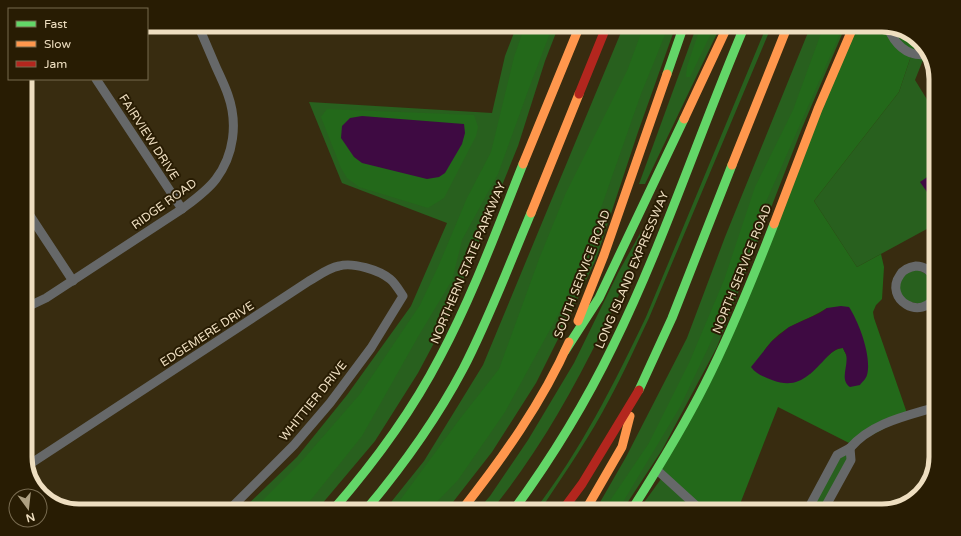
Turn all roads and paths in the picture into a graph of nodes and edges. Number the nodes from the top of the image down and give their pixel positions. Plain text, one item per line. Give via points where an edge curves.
1 (204, 32) edge
2 (577, 32) edge
3 (604, 32) edge
4 (682, 32) edge
5 (725, 32) edge
6 (742, 32) edge
7 (785, 32) edge
8 (851, 32) edge
9 (890, 33) edge
10 (921, 54) edge
11 (97, 80) edge
12 (182, 209) junction
13 (32, 219) edge
14 (929, 270) edge
15 (73, 281) junction
16 (403, 296) joint
17 (929, 304) edge
18 (32, 305) edge
19 (565, 351) junction
20 (635, 398) junction
21 (929, 409) edge
22 (850, 448) junction
23 (32, 462) edge
24 (657, 470) junction
25 (235, 504) edge
26 (338, 504) edge
27 (371, 504) edge
28 (466, 504) edge
29 (518, 504) edge
30 (567, 504) edge
31 (589, 504) edge
32 (635, 504) edge
33 (694, 504) edge
34 (811, 504) edge
35 (827, 504) edge

1 - 12 street, RIDGE ROAD via 229,96 234,119 232,147 216,179
2 - 26 main road, NORTHERN STATE PARKWAY via 470,294 443,352 388,442
3 - 27 main road via 474,348 420,440
4 - 19 main road, SOUTH SERVICE ROAD via 604,255
5 - 19 main road via 599,298
6 - 29 main road, LONG ISLAND EXPRESSWAY via 648,268 614,345 564,436
7 - 20 main road via 674,311
8 - 24 main road, NORTH SERVICE ROAD via 732,326 696,401
9 - 10 street via 902,48 912,53
11 - 12 street, FAIRVIEW DRIVE
12 - 15 street, RIDGE ROAD
13 - 15 street
14 - 17 street via 920,266 906,269 900,274 896,287 900,300 906,304 920,308
15 - 18 street, RIDGE ROAD
16 - 23 street, EDGEMERE DRIVE via 390,278 368,268 350,265 331,268
16 - 25 street, WHITTIER DRIVE via 371,348 330,403 294,445
19 - 28 main road, SOUTH SERVICE ROAD via 524,423
20 - 30 main road
20 - 31 main road via 622,447
21 - 22 street via 889,421
22 - 34 street via 837,455
22 - 35 street via 851,460
24 - 32 main road, NORTH SERVICE ROAD
24 - 33 street

